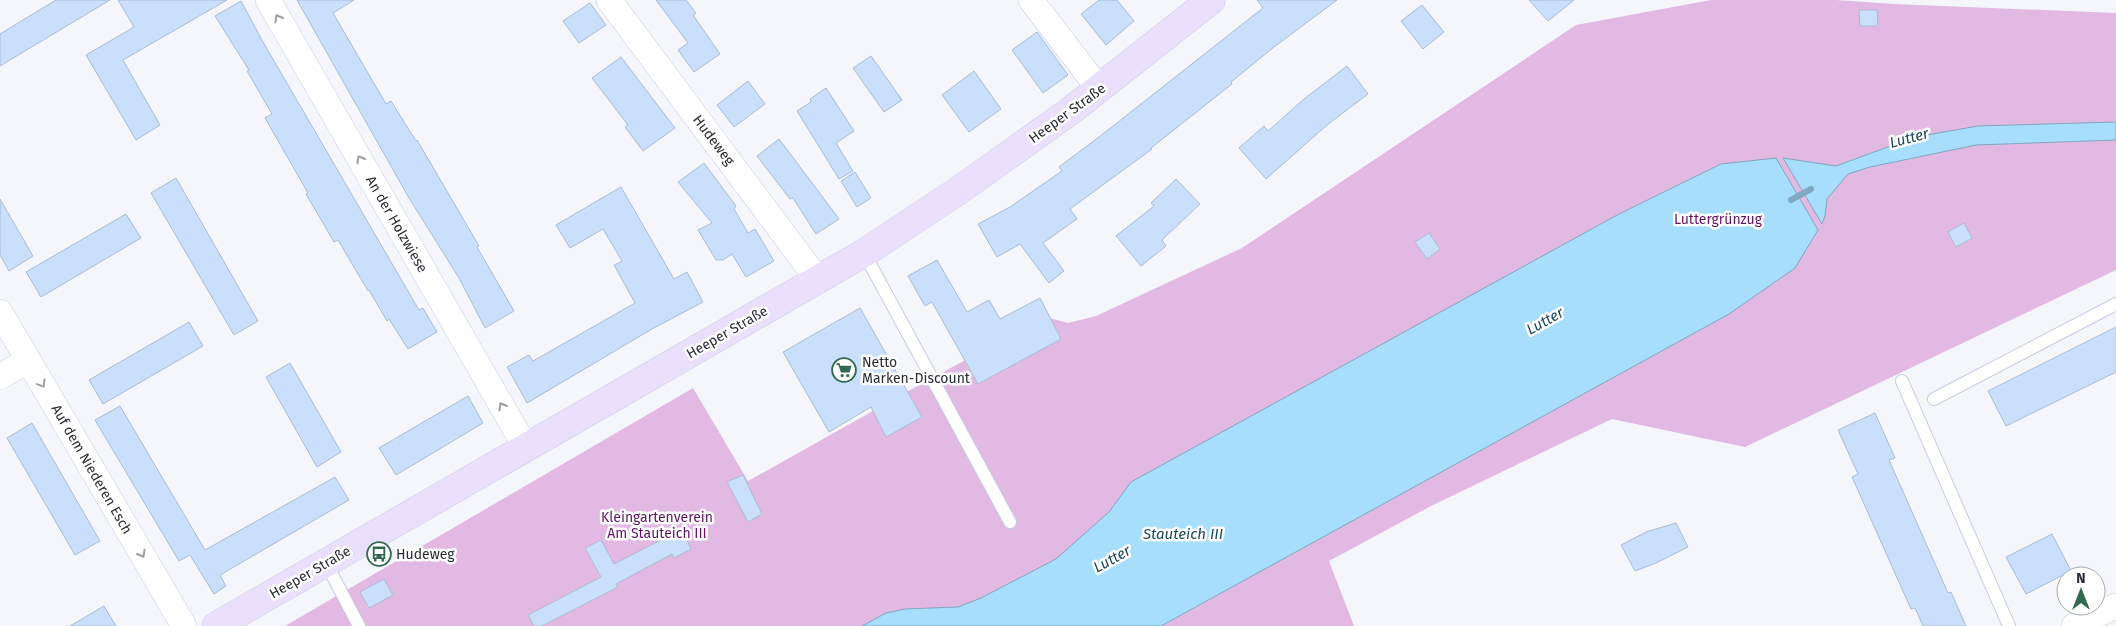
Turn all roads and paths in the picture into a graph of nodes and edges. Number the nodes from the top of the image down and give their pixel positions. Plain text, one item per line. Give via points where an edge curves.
1 (268, 0) edge
2 (609, 0) edge
3 (1031, 0) edge
4 (1211, 0) edge
5 (1100, 90) junction
6 (864, 253) junction
7 (818, 280) junction
8 (2116, 304) edge
9 (0, 312) edge
10 (28, 360) junction
11 (0, 376) edge
12 (1902, 380) dead end
13 (1934, 398) dead end
14 (526, 448) junction
15 (1010, 522) dead end
16 (326, 563) junction
17 (2116, 606) edge
18 (245, 618) edge
19 (184, 626) edge
20 (216, 626) edge
21 (359, 626) edge
22 (2009, 626) edge
23 (2074, 626) edge

14 -> 1 street, An der Holzwiese
2 - 7 street, Hudeweg
3 - 5 street
4 - 5 main road, Heeper Straße
5 - 6 main road, Heeper Straße
6 - 7 main road, Heeper Straße
6 - 15 lane
7 - 14 main road, Heeper Straße
8 - 13 lane
9 - 10 street, Auf dem Niederen Esch
10 - 11 street
10 -> 19 street, Auf dem Niederen Esch
12 - 22 lane
14 - 16 main road, Heeper Straße
16 - 18 main road, Heeper Straße
16 - 21 lane
17 - 23 street
18 - 20 main road, Heeper Straße

